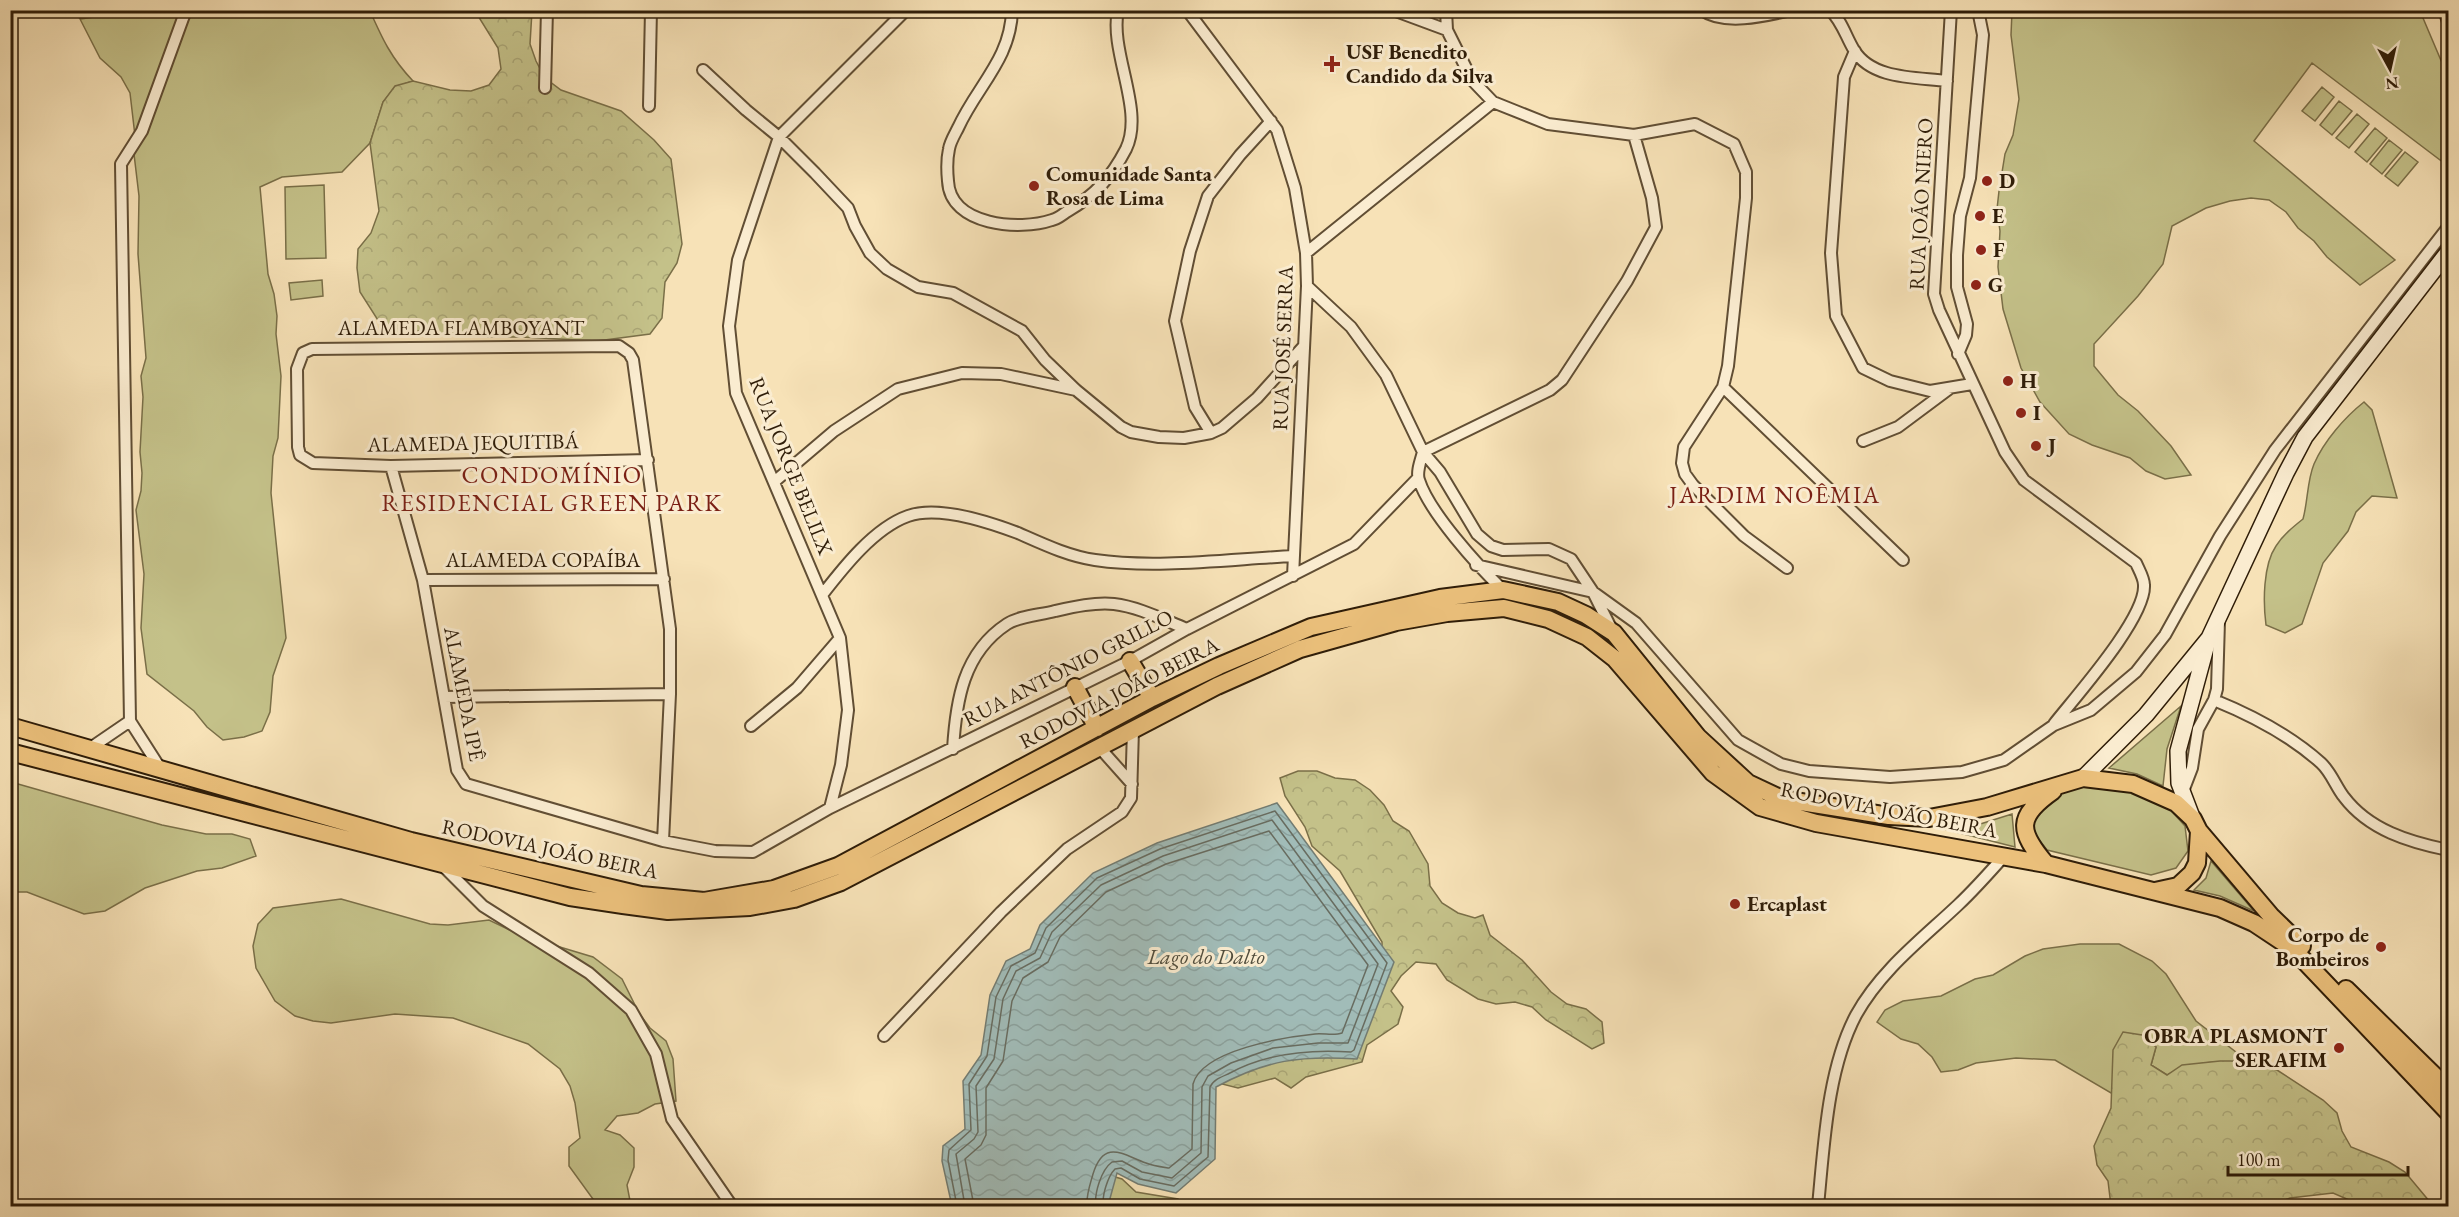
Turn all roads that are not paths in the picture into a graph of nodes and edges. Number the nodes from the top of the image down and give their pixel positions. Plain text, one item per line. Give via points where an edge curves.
1 (186, 10) edge
2 (547, 10) edge
3 (651, 10) edge
4 (906, 10) edge
5 (1012, 10) edge
6 (1118, 10) edge
7 (1187, 10) edge
8 (1393, 10) edge
9 (1446, 10) edge
10 (1702, 10) edge
11 (1791, 10) edge
12 (1830, 10) edge
13 (1951, 10) edge
14 (1978, 10) edge
15 (2444, 10) edge
16 (2448, 22) edge
17 (1447, 30) junction
18 (1855, 51) junction
19 (703, 70) dead end
20 (1947, 81) junction
21 (545, 88) dead end
22 (1493, 102) junction
23 (649, 105) dead end
24 (1271, 121) junction
25 (1634, 135) junction
26 (779, 137) junction
27 (2448, 227) edge
28 (2448, 252) edge
29 (1306, 253) junction
30 (1307, 286) junction
31 (1303, 347) junction
32 (1958, 354) junction
33 (1972, 384) junction
34 (1723, 387) junction
35 (1950, 388) junction
36 (1076, 390) junction
37 (1211, 433) junction
38 (1863, 441) dead end
39 (1423, 452) junction
40 (300, 455) joint
41 (648, 460) junction
42 (391, 466) junction
43 (1418, 478) junction
44 (774, 482) junction
45 (1294, 556) junction
46 (1903, 560) dead end
47 (1476, 565) junction
48 (1787, 568) dead end
49 (1293, 576) junction
50 (664, 579) junction
51 (423, 580) junction
52 (1503, 590) junction
53 (1593, 592) junction
54 (822, 596) junction
55 (2219, 619) junction
56 (1187, 629) junction
57 (1614, 633) junction
58 (840, 638) junction
59 (2209, 638) junction
60 (1130, 661) junction
61 (1075, 687) junction
62 (670, 694) junction
63 (444, 697) junction
64 (1152, 698) junction
65 (2214, 700) junction
66 (130, 721) junction
67 (2054, 725) junction
68 (10, 726) edge
69 (751, 726) dead end
70 (1097, 728) junction
71 (1133, 729) junction
72 (1099, 747) junction
73 (89, 749) junction
74 (953, 749) junction
75 (10, 752) edge
76 (162, 771) junction
77 (2082, 778) junction
78 (1132, 784) junction
79 (2061, 785) junction
80 (2182, 794) junction
81 (830, 808) junction
82 (2196, 825) junction
83 (663, 841) junction
84 (2448, 850) edge
85 (715, 851) joint
86 (2005, 855) junction
87 (441, 864) junction
88 (2046, 864) junction
89 (2151, 891) junction
90 (884, 1036) dead end
91 (2448, 1089) edge
92 (2448, 1112) edge
93 (732, 1206) edge
94 (1818, 1206) edge

1 - 66 street via 142,130 121,165
2 - 21 street
3 - 23 street
4 - 26 street, RUA JORGE BELILX
5 - 6 street via 1012,28 1003,54 964,115 949,149 948,182 950,195 982,221 1020,226 1053,220 1091,198 1113,172 1127,146 1131,115 1116,26
7 - 24 street, RUA JOSÉ SERRA
8 - 17 street
9 - 17 street
10 - 11 street via 1719,19 1731,19
12 - 18 street
13 - 20 street, RUA JOÃO NIERO
14 - 32 street via 1983,35 1979,82 1970,178 1957,255 1958,287 1967,324
15 - 16 street
17 - 22 street via 1472,80
18 - 20 street via 1865,64 1884,72
18 - 35 street via 1845,77 1831,253 1836,316 1863,369 1930,391
19 - 26 street
20 - 32 street, RUA JOÃO NIERO via 1934,294
22 - 25 street via 1548,124
22 - 29 street
24 - 29 street, RUA JOSÉ SERRA via 1295,188
24 - 37 street via 1208,196 1190,251 1175,321 1195,408
25 - 34 street via 1695,124 1734,144 1746,172
25 - 39 street via 1656,227 1627,281 1562,380 1550,390
26 - 36 street via 848,208 870,253 887,269 918,286 953,293 1022,331
26 - 44 street, RUA JORGE BELILX via 738,260 729,326 736,393
27 - 67 street via 2275,450 2158,645 2136,672 2091,710
28 - 55 main road via 2305,437
29 - 30 street, RUA JOSÉ SERRA
30 - 31 street, RUA JOSÉ SERRA
30 - 39 street via 1351,327 1386,375
31 - 37 street via 1257,398
31 - 45 street, RUA JOSÉ SERRA
32 - 33 street, RUA JOÃO NIERO
33 - 35 street
33 - 67 street, RUA JOÃO NIERO via 2005,452 2024,480 2136,563 2144,585 2139,609
34 - 46 street
34 - 48 street via 1684,447 1685,474 1744,536
35 - 38 street via 1898,427
36 - 37 street via 1131,432 1184,438
36 - 44 street via 1000,374 962,373 898,389 834,431
39 - 43 street
39 - 53 street via 1478,534 1491,546 1503,550 1549,549 1571,559
40 - 41 street, ALAMEDA FLAMBOYANT via 297,369 303,353 312,349 619,346 633,360
40 - 42 street, ALAMEDA JEQUITIBÁ via 313,463
41 - 42 street, ALAMEDA JEQUITIBÁ
41 - 50 street
42 - 51 street, ALAMEDA IPÊ
43 - 47 street via 1432,505
43 - 49 street, RUA ANTÔNIO GRILLO via 1354,544
44 - 54 street, RUA JORGE BELILX
45 - 49 street, RUA JOSÉ SERRA
45 - 54 street via 1124,564 1079,558 1000,526 937,511 908,516 877,534
47 - 52 street
47 - 53 street
49 - 56 street, RUA ANTÔNIO GRILLO
50 - 51 street, ALAMEDA COPAÍBA
50 - 62 street via 670,629
51 - 63 street, ALAMEDA IPÊ
52 - 57 main road, RODOVIA JOÃO BEIRA via 1558,602
52 - 64 main road, RODOVIA JOÃO BEIRA via 1440,598 1311,627
53 - 57 street
53 - 67 street via 1636,623 1738,740 1781,764 1809,771 1879,777 1962,772 2004,760
54 - 58 street, RUA JORGE BELILX
55 - 59 main road
55 - 65 street
56 - 60 street, RUA ANTÔNIO GRILLO
56 - 74 street via 1113,604 1080,606 1008,623 985,643 970,664 956,706
57 - 79 main road, RODOVIA JOÃO BEIRA via 1698,737 1748,783 1782,799 1889,816 1929,818 1987,807
58 - 69 street via 802,682
58 - 81 street, RUA JORGE BELILX via 848,710 841,765
59 - 77 main road via 2146,715
59 - 80 main road via 2178,751
60 - 61 street, RUA ANTÔNIO GRILLO
60 - 64 main road
61 - 70 main road
61 - 74 street, RUA ANTÔNIO GRILLO
62 - 63 street
62 - 83 street
63 - 83 street, ALAMEDA IPÊ via 457,770 466,784
64 - 70 main road, RODOVIA JOÃO BEIRA
65 - 80 street via 2198,729 2192,768
65 - 84 street via 2283,735 2323,764 2345,799 2376,827
66 - 73 street
66 - 76 street
68 - 73 main road, RODOVIA JOÃO BEIRA
70 - 76 main road, RODOVIA JOÃO BEIRA via 838,866 774,889 704,901 641,895 411,841
71 - 72 main road, RODOVIA JOÃO BEIRA
71 - 78 street
71 - 86 main road, RODOVIA JOÃO BEIRA via 1300,649 1396,622 1504,608 1548,619 1587,637 1615,659 1713,773 1760,807 1816,823
72 - 78 street
72 - 87 main road, RODOVIA JOÃO BEIRA via 841,882 750,907 668,910 623,905 570,897
73 - 76 main road, RODOVIA JOÃO BEIRA
74 - 81 street, RUA ANTÔNIO GRILLO
75 - 87 main road, RODOVIA JOÃO BEIRA
77 - 79 main road, RODOVIA JOÃO BEIRA
77 - 82 main road, RODOVIA JOÃO BEIRA via 2133,784 2176,803
78 - 90 street via 1131,798 1122,812 1067,849
79 - 88 main road via 2027,816 2028,843
80 - 82 main road
81 - 85 street, RUA ANTÔNIO GRILLO via 753,852
82 - 89 main road via 2198,863 2192,873 2178,886
82 - 91 main road, RODOVIA JOÃO BEIRA via 2271,916
83 - 85 street, ALAMEDA IPÊ
86 - 88 main road, RODOVIA JOÃO BEIRA
86 - 94 street via 1900,958 1856,1015 1830,1097
87 - 93 street via 483,906 589,973 631,1010 656,1054 672,1119
88 - 89 main road, RODOVIA JOÃO BEIRA
89 - 92 main road, RODOVIA JOÃO BEIRA via 2220,908 2253,922 2293,949

